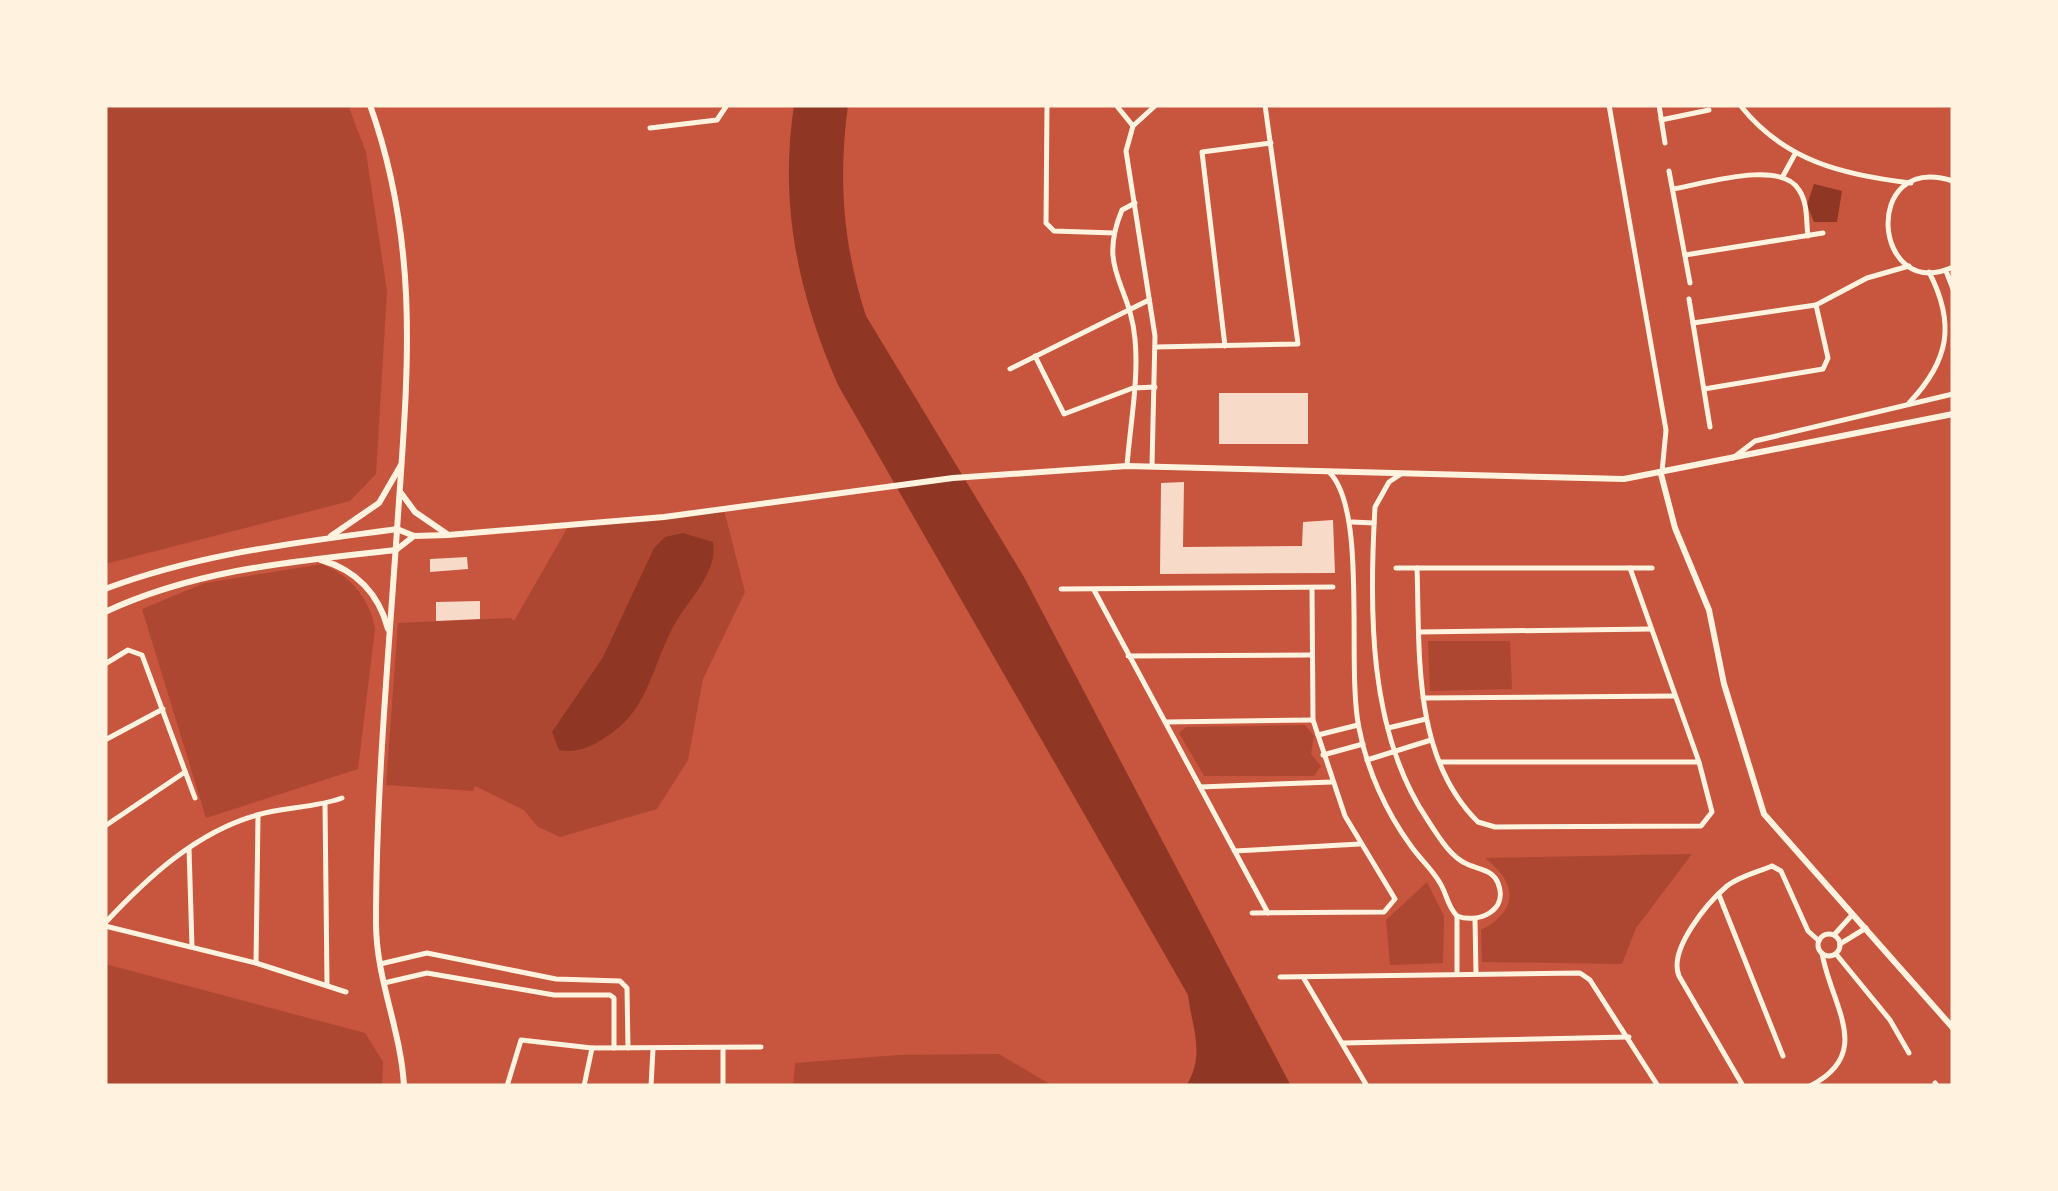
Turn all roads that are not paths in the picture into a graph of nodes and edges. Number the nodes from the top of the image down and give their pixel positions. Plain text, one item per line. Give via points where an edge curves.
1 (370, 105) edge
2 (727, 105) edge
3 (1047, 105) edge
4 (1116, 105) edge
5 (1156, 105) edge
6 (1264, 105) edge
7 (1610, 105) edge
8 (1658, 105) edge
9 (1740, 105) edge
10 (1710, 110) dead end
11 (1661, 120) junction
12 (1133, 126) junction
13 (650, 128) dead end
14 (1271, 142) junction
15 (1665, 144) dead end
16 (1795, 154) junction
17 (1669, 170) dead end
18 (1783, 176) junction
19 (1953, 181) edge
20 (1911, 182) junction
21 (1673, 189) junction
22 (1136, 203) junction
23 (1114, 232) junction
24 (1823, 234) dead end
25 (1808, 236) junction
26 (1685, 255) junction
27 (1909, 266) junction
28 (1950, 269) edge
29 (1929, 272) junction
30 (1690, 283) dead end
31 (1953, 289) edge
32 (1689, 299) dead end
33 (1150, 300) junction
34 (1816, 305) junction
35 (1130, 306) junction
36 (1694, 323) junction
37 (1225, 346) junction
38 (1156, 347) junction
39 (1950, 348) edge
40 (1035, 356) junction
41 (1010, 369) dead end
42 (1155, 387) junction
43 (1133, 388) junction
44 (1704, 390) junction
45 (1953, 394) edge
46 (1910, 403) junction
47 (1953, 414) edge
48 (1710, 427) dead end
49 (403, 459) junction
50 (1731, 461) junction
51 (1127, 466) junction
52 (1152, 466) junction
53 (1328, 471) junction
54 (1404, 472) junction
55 (1661, 474) junction
56 (400, 491) junction
57 (1351, 522) junction
58 (1374, 523) junction
59 (397, 529) junction
60 (448, 535) junction
61 (414, 536) junction
62 (326, 539) junction
63 (396, 550) junction
64 (314, 559) junction
65 (1396, 568) dead end
66 (1417, 568) junction
67 (1630, 568) junction
68 (1652, 568) dead end
69 (1312, 588) junction
70 (1333, 588) dead end
71 (105, 589) edge
72 (1061, 589) dead end
73 (1094, 590) junction
74 (105, 612) edge
75 (1652, 629) junction
76 (1419, 632) junction
77 (390, 639) junction
78 (1310, 654) junction
79 (1128, 656) junction
80 (105, 664) edge
81 (1676, 696) junction
82 (1423, 698) junction
83 (163, 708) junction
84 (1426, 719) junction
85 (1314, 720) junction
86 (1166, 722) junction
87 (1358, 726) junction
88 (1388, 728) junction
89 (1318, 735) junction
90 (105, 740) edge
91 (1431, 740) junction
92 (1362, 744) junction
93 (1395, 752) junction
94 (1323, 755) junction
95 (1368, 760) junction
96 (1440, 762) junction
97 (1699, 762) junction
98 (186, 772) junction
99 (1332, 782) junction
100 (1200, 787) junction
101 (195, 798) dead end
102 (342, 798) dead end
103 (325, 804) junction
104 (258, 814) junction
105 (105, 826) edge
106 (1360, 844) junction
107 (189, 848) junction
108 (1234, 851) junction
109 (1719, 895) junction
110 (1252, 914) dead end
111 (1269, 914) junction
112 (1852, 914) junction
113 (1457, 916) junction
114 (1475, 920) junction
115 (105, 925) edge
116 (1866, 928) junction
117 (1834, 935) junction
118 (1819, 941) junction
119 (1840, 944) junction
120 (192, 947) junction
121 (1822, 953) junction
122 (1836, 954) junction
123 (256, 963) junction
124 (380, 964) junction
125 (1457, 973) junction
126 (1476, 974) junction
127 (1304, 976) junction
128 (1280, 977) dead end
129 (328, 984) junction
130 (384, 984) junction
131 (346, 992) dead end
132 (1953, 1028) edge
133 (1628, 1037) junction
134 (1342, 1042) junction
135 (761, 1047) dead end
136 (592, 1048) junction
137 (614, 1048) junction
138 (628, 1048) junction
139 (653, 1048) junction
140 (723, 1050) junction
141 (1909, 1053) dead end
142 (1783, 1056) dead end
143 (404, 1086) edge
144 (506, 1086) edge
145 (584, 1086) edge
146 (651, 1086) edge
147 (723, 1086) edge
148 (1367, 1086) edge
149 (1658, 1086) edge
150 (1743, 1086) edge
151 (1810, 1086) edge

1 - 49 street via 394,180 405,246 410,347
2 - 13 street via 717,120
3 - 23 street via 1046,223 1054,231
4 - 12 street
5 - 12 street
6 - 14 street
7 - 55 street via 1666,430
8 - 11 street
9 - 16 street
10 - 11 street
11 - 15 street
12 - 22 street via 1126,150
14 - 37 street via 1202,152
14 - 37 street via 1299,340 1296,346
16 - 18 street
16 - 20 street via 1833,170
17 - 21 street
18 - 21 street
18 - 25 street via 1803,197
19 - 20 street
20 - 27 street via 1886,217 1890,245
21 - 26 street
22 - 23 street via 1122,210
22 - 33 street
23 - 35 street via 1110,257
24 - 25 street
25 - 26 street
26 - 30 street
27 - 29 street
27 - 34 street via 1867,278
28 - 29 street
28 - 31 street
29 - 39 street via 1945,310
32 - 36 street
33 - 35 street
33 - 38 street
34 - 36 street
34 - 44 street via 1828,358 1823,369
35 - 40 street
35 - 43 street
36 - 44 street
37 - 38 street
38 - 42 street
39 - 46 street
40 - 41 street
40 - 43 street via 1064,414
42 - 43 street
42 - 52 street
43 - 51 street
44 - 48 street
45 - 46 street
46 - 50 street via 1755,441
47 - 50 street
49 - 56 street
49 - 62 street via 378,504
50 - 55 street
51 - 52 street
51 - 60 street via 953,478 664,517
52 - 53 street
53 - 54 street
53 - 57 street via 1344,494
54 - 55 street via 1595,480
54 - 58 street via 1378,498
55 - 112 street via 1674,528 1709,610 1758,803 1778,836
56 - 59 street
56 - 60 street via 415,512
57 - 58 street
57 - 87 street
58 - 88 street via 1378,686
59 - 61 street
59 - 62 street
59 - 63 street
60 - 61 street
61 - 63 street
62 - 71 street via 200,558
63 - 64 street
63 - 77 street
64 - 74 street via 194,580
64 - 77 street via 362,581
65 - 66 street
66 - 67 street
66 - 76 street
67 - 68 street
67 - 75 street
69 - 70 street
69 - 73 street
69 - 78 street
72 - 73 street
73 - 79 street
75 - 76 street
75 - 81 street
76 - 82 street
77 - 124 street via 378,843
78 - 79 street
78 - 85 street
79 - 86 street
80 - 83 street via 138,651
81 - 82 street
81 - 97 street
82 - 84 street
83 - 90 street
83 - 98 street
84 - 88 street
84 - 91 street
85 - 86 street
85 - 89 street
86 - 100 street
87 - 89 street
87 - 92 street
88 - 93 street
89 - 94 street
91 - 93 street
91 - 96 street
92 - 94 street
92 - 95 street
93 - 95 street
93 - 114 street via 1414,798 1444,843 1498,883 1494,910
94 - 99 street
95 - 113 street via 1396,822
96 - 97 street
96 - 97 street via 1474,818 1495,828 1700,826 1712,812
98 - 101 street
98 - 105 street
99 - 100 street
99 - 106 street
100 - 108 street
102 - 103 street
103 - 104 street
103 - 129 street
104 - 107 street
104 - 123 street
106 - 108 street
106 - 111 street via 1395,892 1384,912
107 - 115 street
107 - 120 street
108 - 111 street
109 - 118 street via 1776,866
109 - 142 street
109 - 150 street via 1674,965
110 - 111 street
112 - 116 street
112 - 117 street
113 - 114 street
113 - 125 street
114 - 126 street
115 - 120 street
116 - 119 street
116 - 132 street
117 - 118 street
117 - 119 street
118 - 121 street
119 - 122 street
120 - 123 street
121 - 122 street
121 - 151 street via 1847,1042 1838,1066
122 - 141 street
123 - 129 street
124 - 130 street
124 - 138 street via 427,953 556,979 620,981 627,988
125 - 126 street
125 - 127 street
126 - 133 street via 1583,974
127 - 128 street
127 - 134 street
129 - 131 street
130 - 137 street via 427,974 554,995 610,995
130 - 143 street
133 - 134 street
133 - 149 street
134 - 148 street
135 - 140 street
136 - 137 street
136 - 144 street via 521,1040
136 - 145 street
137 - 138 street
138 - 139 street
139 - 140 street
139 - 146 street
140 - 147 street

